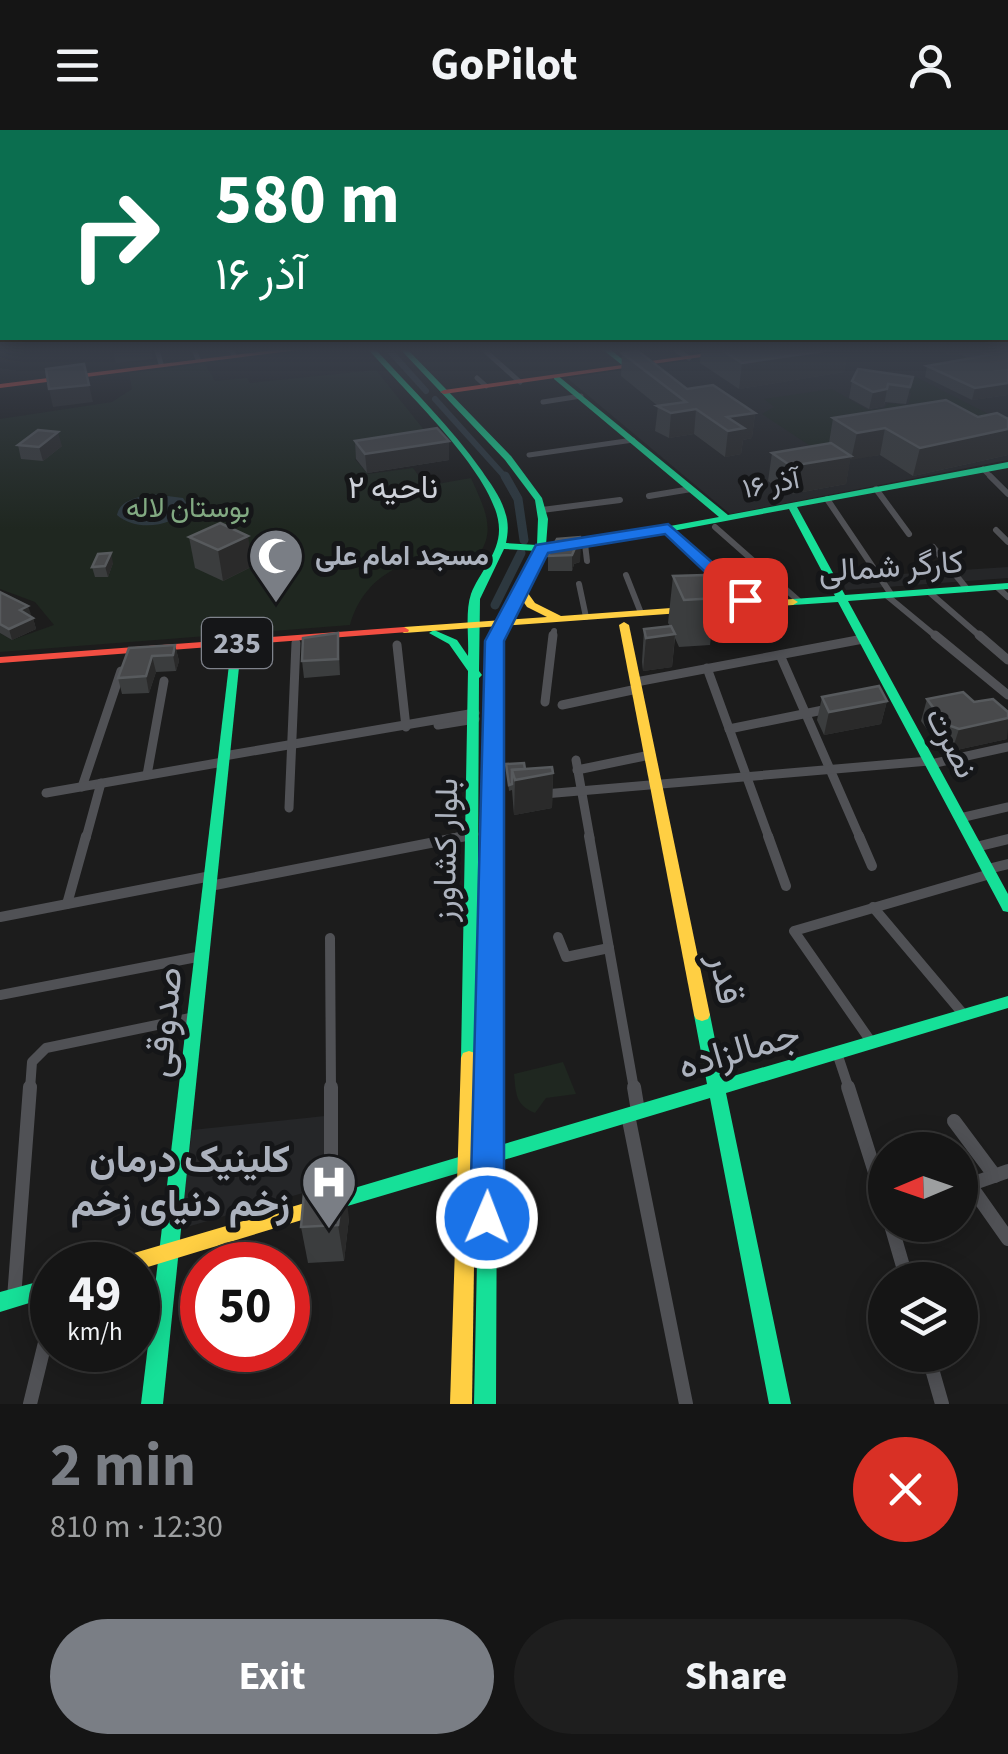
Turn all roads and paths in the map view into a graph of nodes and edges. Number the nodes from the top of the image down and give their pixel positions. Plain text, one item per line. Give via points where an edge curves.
1 (424, 409) edge
2 (461, 409) edge
3 (597, 409) edge
4 (633, 440) junction
5 (529, 456) dead end
6 (1008, 465) edge
7 (983, 470) junction
8 (691, 489) junction
9 (876, 490) junction
10 (1008, 494) edge
11 (649, 496) dead end
12 (827, 499) junction
13 (620, 500) dead end
14 (791, 506) junction
15 (542, 510) junction
16 (720, 522) junction
17 (668, 529) junction
18 (996, 530) dead end
19 (909, 534) dead end
20 (1008, 542) edge
21 (585, 544) junction
22 (500, 546) junction
23 (932, 546) dead end
24 (542, 548) junction
25 (587, 561) dead end
26 (626, 576) dead end
27 (578, 584) dead end
28 (967, 589) junction
29 (1004, 590) edge
30 (521, 592) junction
31 (928, 592) junction
32 (888, 595) junction
33 (474, 600) junction
34 (799, 601) junction
35 (843, 602) junction
36 (748, 605) junction
37 (641, 613) junction
38 (586, 617) junction
39 (623, 620) junction
40 (557, 623) junction
41 (503, 624) junction
42 (474, 627) junction
43 (433, 631) junction
44 (761, 633) dead end
45 (863, 639) junction
46 (296, 641) junction
47 (236, 645) junction
48 (397, 645) dead end
49 (128, 653) junction
50 (780, 654) junction
51 (1008, 660) edge
52 (0, 663) edge
53 (707, 668) junction
54 (476, 675) junction
55 (164, 681) dead end
56 (636, 685) junction
57 (1008, 695) edge
58 (894, 696) junction
59 (876, 699) edge
60 (546, 702) dead end
61 (562, 706) dead end
62 (841, 706) edge
63 (806, 714) junction
64 (475, 716) junction
65 (406, 728) junction
66 (729, 729) junction
67 (291, 744) junction
68 (1008, 747) edge
69 (650, 755) junction
70 (224, 759) junction
71 (930, 763) junction
72 (830, 770) junction
73 (148, 776) junction
74 (747, 777) junction
75 (101, 784) junction
76 (656, 785) junction
77 (82, 787) junction
78 (581, 791) junction
79 (46, 793) dead end
80 (531, 796) edge
81 (1008, 807) edge
82 (289, 808) dead end
83 (960, 818) junction
84 (474, 834) junction
85 (1008, 839) edge
86 (976, 847) junction
87 (1008, 864) edge
88 (872, 866) dead end
89 (989, 871) junction
90 (210, 881) junction
91 (786, 886) dead end
92 (67, 904) junction
93 (1008, 906) edge
94 (873, 907) junction
95 (0, 917) edge
96 (558, 937) dead end
97 (330, 938) dead end
98 (609, 948) junction
99 (202, 956) junction
100 (0, 995) edge
101 (1008, 1002) edge
102 (964, 1015) junction
103 (195, 1017) junction
104 (872, 1043) junction
105 (838, 1053) junction
106 (717, 1088) junction
107 (633, 1113) junction
108 (954, 1121) dead end
109 (868, 1149) edge
110 (488, 1156) junction
111 (466, 1162) junction
112 (1001, 1174) edge
113 (330, 1203) junction
114 (978, 1203) edge
115 (1008, 1239) edge
116 (169, 1252) junction
117 (160, 1255) edge
118 (7, 1300) edge
119 (38, 1372) edge
120 (933, 1372) edge
121 (30, 1404) edge
122 (152, 1404) edge
123 (461, 1404) edge
124 (484, 1404) edge
125 (686, 1404) edge
126 (780, 1404) edge
127 (942, 1404) edge

1 - 22 main road, بلوار کشاورز via 496,494 504,524
2 - 15 main road via 518,470
3 - 4 main road
4 - 5 street
4 - 8 main road
6 - 7 main road, ۱۶ آذر
7 - 9 main road, ۱۶ آذر
7 - 10 street
8 - 11 street
8 - 16 main road
9 - 12 main road, ۱۶ آذر
9 - 19 street
12 - 14 main road, ۱۶ آذر
12 - 32 street
13 - 15 street
14 - 16 main road, ۱۶ آذر
14 - 35 main road, نصرت
15 - 24 main road, بلوار کشاورز
16 - 17 main road, ۱۶ آذر
16 - 34 street
17 - 21 main road, ۱۶ آذر
17 - 36 street
18 - 20 street
21 - 24 main road, ۱۶ آذر
21 - 25 street
22 - 24 main road, ۱۶ آذر
22 - 33 main road, بلوار کشاورز
23 - 28 street
24 - 30 main road, بلوار کشاورز
26 - 37 street
27 - 38 street
28 - 29 main road, کارگر شمالی / 235
28 - 31 main road, کارگر شمالی / 235
30 - 40 main road
30 - 41 main road, بلوار کشاورز
31 - 32 main road, کارگر شمالی / 235
31 - 51 street
32 - 35 main road, کارگر شمالی / 235
32 - 57 street
33 - 42 main road, بلوار کشاورز
33 - 43 main road
34 - 35 main road, کارگر شمالی / 235
34 - 36 main road, کارگر شمالی / 235
35 - 45 main road, نصرت
36 - 37 main road, کارگر شمالی / 235
36 - 44 street
37 - 39 main road, کارگر شمالی / 235
38 - 39 main road, کارگر شمالی / 235
38 - 40 main road, کارگر شمالی / 235
39 - 56 main road, قدر
40 - 41 main road, کارگر شمالی / 235
40 - 60 street
41 - 42 main road, کارگر شمالی / 235
41 - 110 main road, بلوار کشاورز via 493,654
42 - 43 main road, کارگر شمالی / 235
42 - 54 main road, بلوار کشاورز
43 - 46 main road, کارگر شمالی / 235
43 - 54 main road via 452,642
45 - 50 street
45 - 58 main road, نصرت
46 - 47 main road, کارگر شمالی
46 - 67 street
47 - 49 main road, کارگر شمالی
47 - 70 main road, صدوقی
48 - 65 street
49 - 52 main road, کارگر شمالی
49 - 77 street
50 - 53 street
50 - 63 street
53 - 56 street
53 - 66 street
54 - 64 main road, بلوار کشاورز
55 - 73 street
56 - 61 street
56 - 69 main road, قدر
58 - 59 street
58 - 71 main road, نصرت
62 - 63 street
63 - 66 street
63 - 72 street
64 - 65 street
64 - 84 main road, بلوار کشاورز
65 - 67 street
66 - 74 street
67 - 70 street
67 - 82 street
68 - 71 street
69 - 76 main road, قدر
69 - 78 street via 577,765
70 - 73 street
70 - 90 main road, صدوقی
71 - 72 street
71 - 83 main road, نصرت
72 - 74 street
72 - 88 street
73 - 75 street
74 - 76 street
74 - 91 street
75 - 77 street
75 - 92 street
76 - 78 street
76 - 106 main road, قدر
77 - 79 street
78 - 80 street
78 - 98 street
81 - 83 street
83 - 86 main road, نصرت
84 - 90 street
84 - 111 main road, بلوار کشاورز
85 - 86 street
86 - 89 main road, نصرت
87 - 89 street
89 - 93 main road, نصرت
89 - 94 street
90 - 92 street
90 - 99 main road, صدوقی
92 - 95 street
94 - 102 street
94 - 104 street via 795,934
96 - 98 street via 566,957
97 - 113 street
98 - 107 street
99 - 100 street
99 - 103 main road, صدوقی
101 - 102 main road, جمالزاده
102 - 104 main road, جمالزاده
103 - 116 main road, صدوقی
103 - 118 street via 36,1054
104 - 105 main road, جمالزاده
105 - 106 main road, جمالزاده
105 - 109 street
106 - 107 main road, جمالزاده
106 - 126 main road, قدر
107 - 110 main road, جمالزاده
107 - 125 street
108 - 112 street
110 - 111 main road, جمالزاده
110 - 124 main road, بلوار کشاورز
111 - 113 main road, جمالزاده
111 - 123 main road, بلوار کشاورز
113 - 116 main road, جمالزاده
114 - 115 street
116 - 117 main road, جمالزاده
116 - 122 main road, صدوقی
119 - 121 street
120 - 127 street

